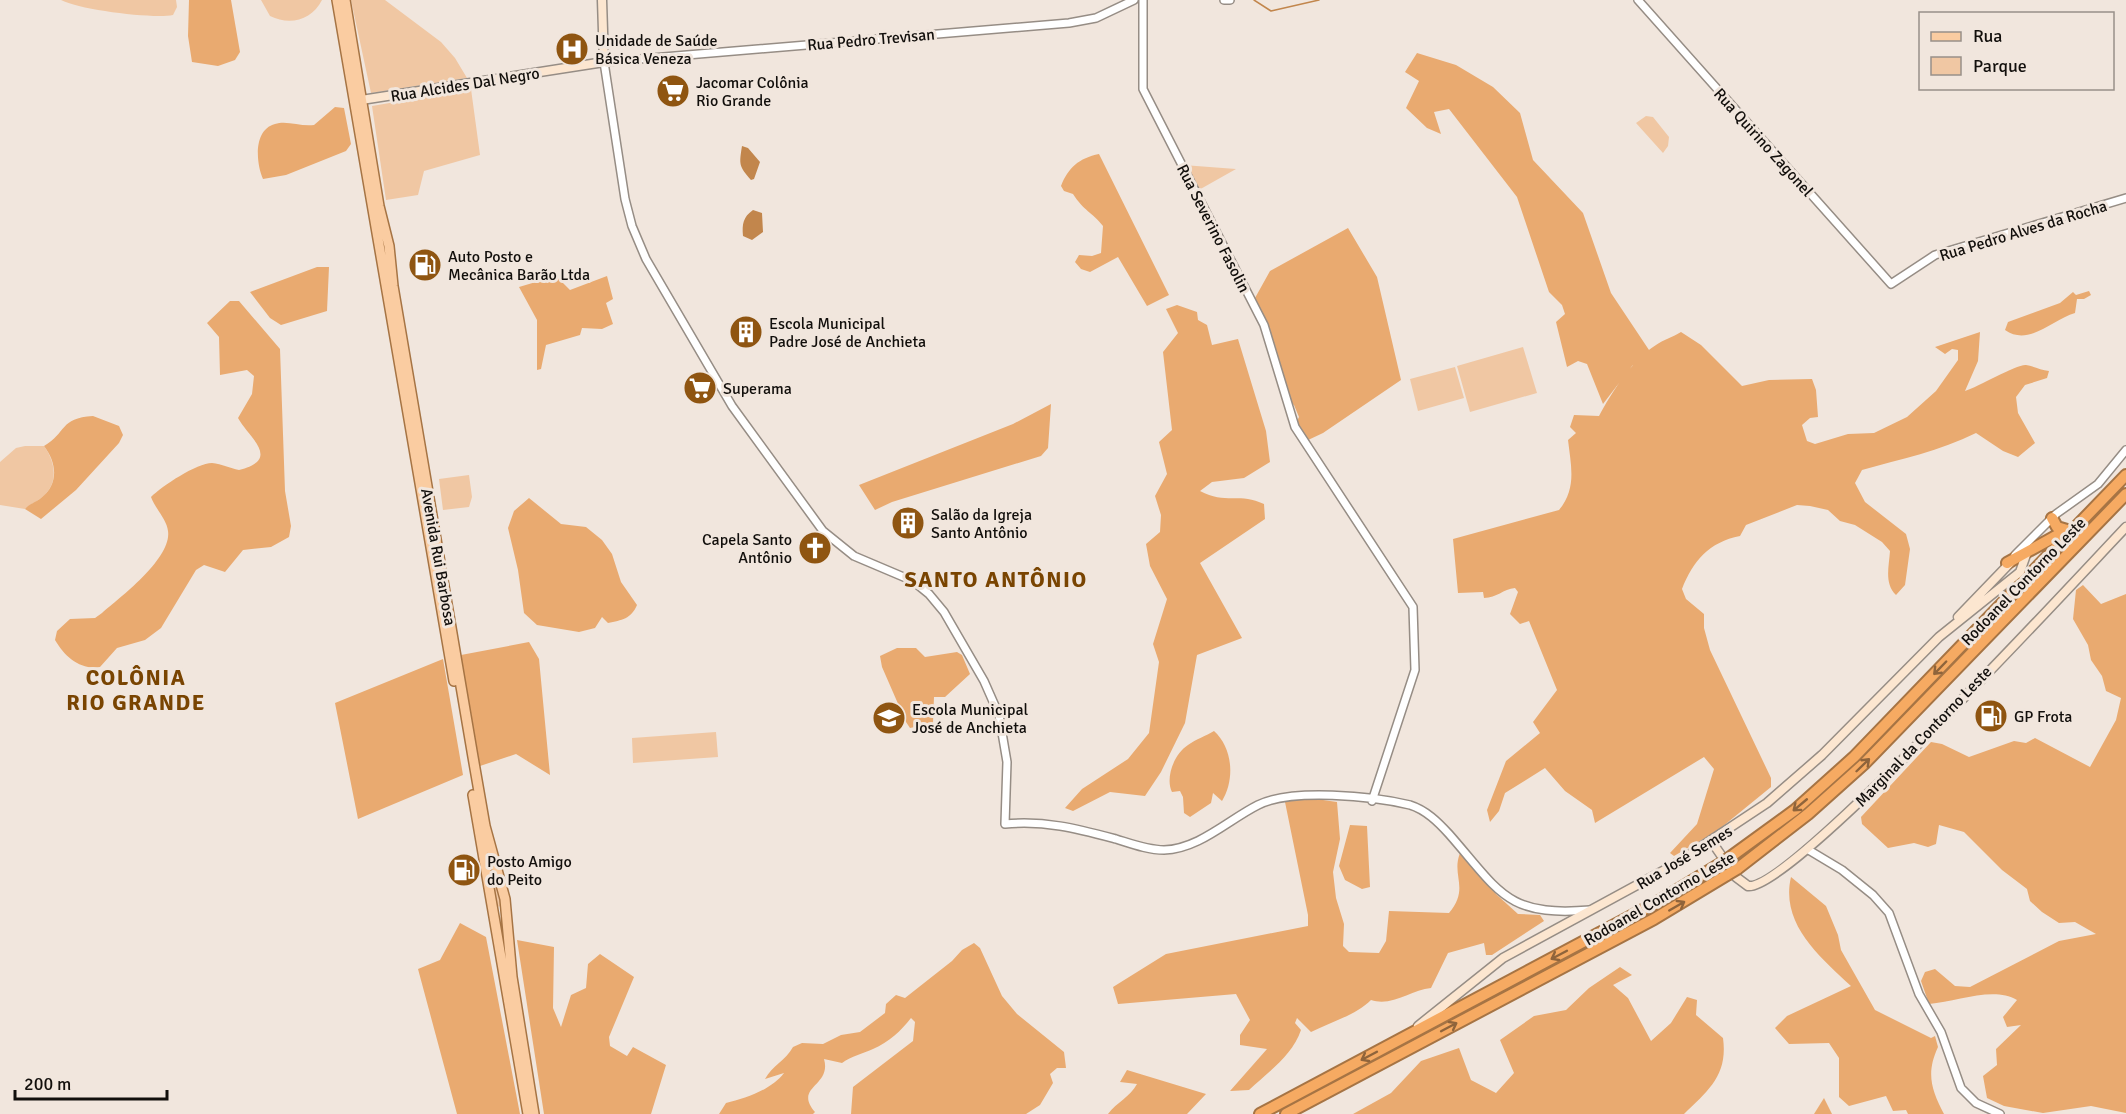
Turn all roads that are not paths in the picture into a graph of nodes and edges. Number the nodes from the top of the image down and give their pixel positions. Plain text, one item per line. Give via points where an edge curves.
1 (337, 0) edge
2 (345, 0) edge
3 (602, 0) edge
4 (1134, 0) edge
5 (1143, 0) edge
6 (1638, 0) edge
7 (604, 62) junction
8 (358, 100) junction
9 (2126, 198) edge
10 (389, 244) junction
11 (377, 245) junction
12 (1891, 284) joint
13 (2126, 450) edge
14 (2122, 479) edge
15 (2126, 496) edge
16 (2052, 518) junction
17 (2126, 527) edge
18 (2067, 530) junction
19 (2032, 538) junction
20 (2027, 552) junction
21 (2007, 563) junction
22 (2023, 568) junction
23 (1939, 637) junction
24 (1372, 801) junction
25 (1712, 842) junction
26 (1807, 849) junction
27 (1591, 910) junction
28 (1552, 912) junction
29 (494, 916) junction
30 (508, 918) junction
31 (496, 926) junction
32 (1561, 926) junction
33 (508, 929) junction
34 (1401, 1039) junction
35 (528, 1114) edge
36 (534, 1114) edge
37 (1260, 1114) edge
38 (1286, 1114) edge
39 (2000, 1114) edge

1 - 8 main road, Avenida Rui Barbosa
2 - 8 main road, Avenida Rui Barbosa
3 - 7 main road
4 - 7 street, Rua Pedro Trevisan via 1096,18 1069,23
5 - 24 street, Rua Severino Fasolin via 1143,89 1263,326 1292,421 1413,607 1415,670
6 - 12 street, Rua Quirino Zagonel
7 - 8 main road, Rua Alcides Dal Negro
7 - 24 street via 625,199 646,259 732,406 823,531 854,556 913,581 944,612 999,715 1007,762 1005,824 1046,822 1148,848 1170,849 1192,843 1257,806 1282,797 1315,795
8 - 10 main road, Avenida Rui Barbosa
8 - 11 main road, Avenida Rui Barbosa
9 - 12 street, Rua Pedro Alves da Rocha via 1935,255
10 - 11 main road via 383,239
10 - 30 main road, Avenida Rui Barbosa via 472,757
11 - 29 main road, Avenida Rui Barbosa
13 - 16 street via 2098,483
14 - 18 highway
14 -> 34 highway, Rodoanel Contorno Leste via 1848,762 1795,810 1725,861 1654,904
38 -> 15 highway, Rodoanel Contorno Leste via 1654,919 1732,872 1808,814 1865,763
16 - 18 highway via 2057,527
16 - 19 street
17 - 26 main road, Marginal da Contorno Leste via 1863,800
18 - 20 highway
19 - 20 street
19 - 21 street
20 - 21 highway
20 - 22 main road
21 - 22 main road via 2018,560
21 - 23 main road, Rua José Semes
22 - 23 main road, Rua José Semes
23 - 25 main road, Rua José Semes via 1810,767
24 - 28 street via 1412,806 1425,812 1508,899 1524,907
25 - 26 main road, Marginal da Contorno Leste via 1736,877 1752,886 1765,882
25 - 27 main road, Rua José Semes
26 - 39 street via 1842,870 1889,913 1919,994 1941,1032 1961,1088 1976,1103
27 - 28 street
27 - 32 main road, Rua José Semes
28 - 32 street
29 - 30 main road
29 - 31 main road, Avenida Rui Barbosa
30 - 33 main road, Avenida Rui Barbosa
31 - 33 main road
31 - 35 main road, Avenida Rui Barbosa
32 - 34 main road, Rua José Semes via 1492,965
33 - 36 main road, Avenida Rui Barbosa
34 -> 37 highway, Rodoanel Contorno Leste

